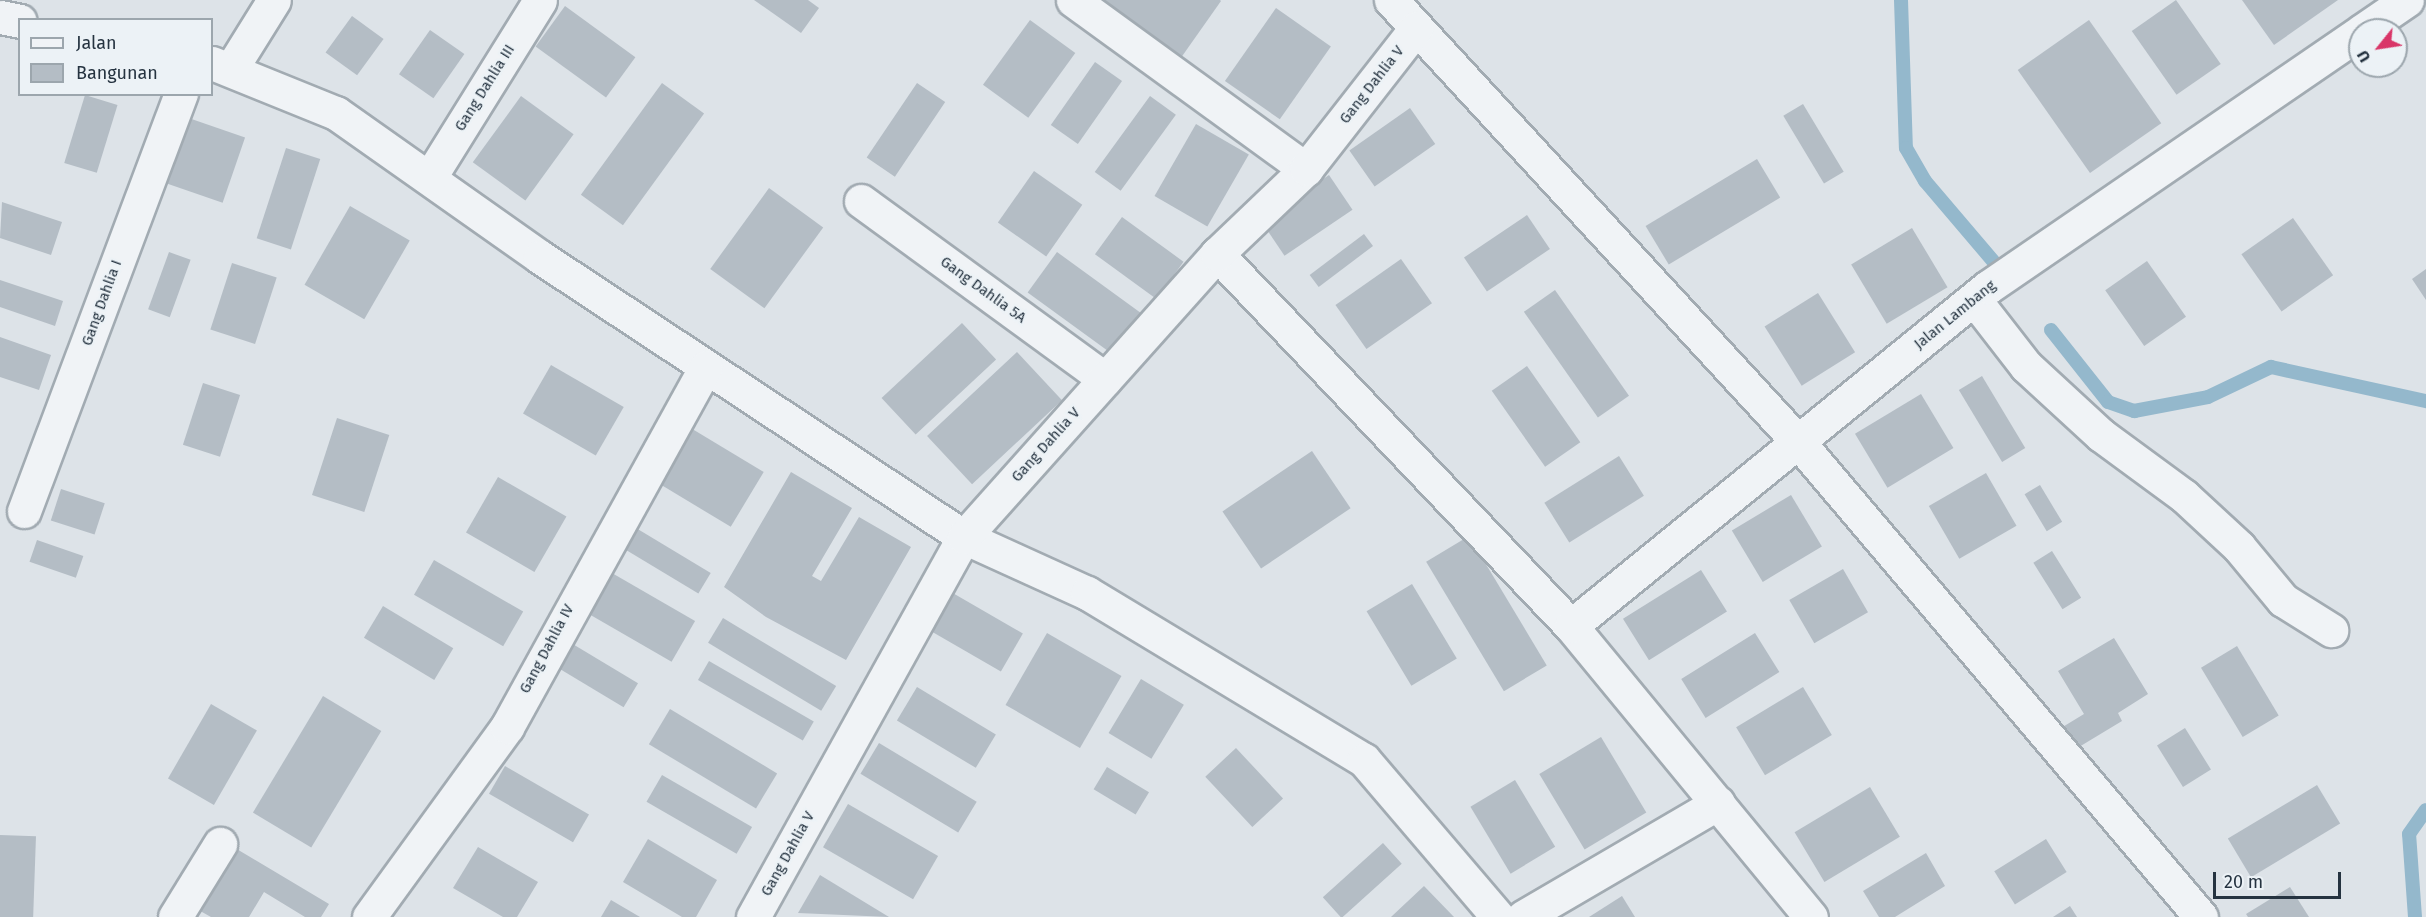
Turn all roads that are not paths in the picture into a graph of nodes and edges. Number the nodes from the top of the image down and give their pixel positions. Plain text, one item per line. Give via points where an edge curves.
1 (1, 0) edge
2 (274, 0) edge
3 (540, 0) edge
4 (1073, 0) edge
5 (1390, 0) edge
6 (2407, 0) edge
7 (0, 4) edge
8 (0, 17) edge
9 (2380, 18) edge
10 (18, 21) edge
11 (1416, 28) junction
12 (2348, 40) edge
13 (221, 66) edge
14 (179, 96) edge
15 (1306, 169) junction
16 (430, 177) junction
17 (861, 201) dead end
18 (1217, 254) junction
19 (1981, 293) junction
20 (706, 367) junction
21 (1105, 379) junction
22 (1800, 444) junction
23 (24, 511) dead end
24 (964, 537) junction
25 (1571, 626) junction
26 (2331, 630) dead end
27 (1718, 803) junction
28 (220, 844) dead end
29 (175, 917) edge
30 (369, 917) edge
31 (753, 917) edge
32 (1498, 917) edge
33 (1523, 917) edge
34 (1811, 917) edge
35 (2201, 917) edge

1 - 7 street
2 - 13 street
3 - 16 street, Gang Dahlia III
4 - 15 street
5 - 11 street
6 - 9 street, Jalan Lambang
8 - 10 street
11 - 15 street, Gang Dahlia V
11 - 22 street
12 - 19 street, Jalan Lambang
13 - 16 street via 336,113
14 - 23 street, Gang Dahlia I
15 - 18 street, Gang Dahlia V
16 - 20 street
17 - 21 street, Gang Dahlia 5A
18 - 21 street, Gang Dahlia V
18 - 25 street
19 - 22 street, Jalan Lambang
19 - 26 street via 2034,373 2101,435 2184,496 2239,547 2283,600
20 - 24 street
20 - 30 street, Gang Dahlia IV via 507,727
21 - 24 street, Gang Dahlia V
22 - 25 street, Jalan Lambang
22 - 35 street
24 - 31 street, Gang Dahlia V
24 - 32 street via 1088,593 1364,760
25 - 27 street
27 - 33 street
27 - 34 street
28 - 29 street

